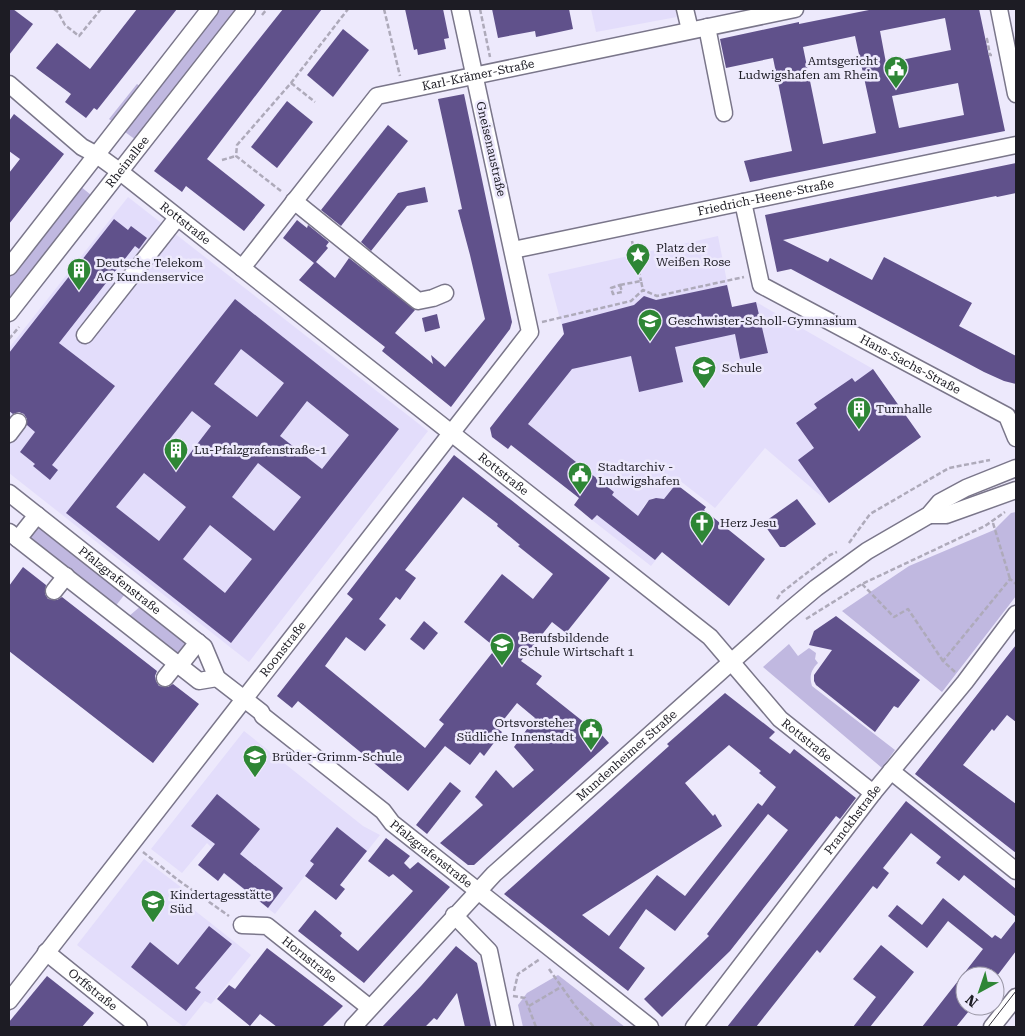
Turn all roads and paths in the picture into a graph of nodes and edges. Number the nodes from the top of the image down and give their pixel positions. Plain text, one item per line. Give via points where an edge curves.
1 (54, 9) edge
2 (101, 9) edge
3 (210, 9) edge
4 (247, 9) edge
5 (348, 9) edge
6 (384, 9) edge
7 (460, 9) edge
8 (480, 9) edge
9 (685, 9) edge
10 (796, 9) edge
11 (999, 9) edge
12 (707, 27) junction
13 (690, 30) junction
14 (987, 39) dead end
15 (990, 55) dead end
16 (493, 70) junction
17 (474, 74) junction
18 (291, 83) junction
19 (9, 84) edge
20 (403, 89) junction
21 (1016, 94) edge
22 (315, 102) dead end
23 (724, 113) dead end
24 (1016, 145) edge
25 (97, 155) junction
26 (236, 156) junction
27 (222, 160) dead end
28 (119, 171) junction
29 (294, 201) junction
30 (743, 202) junction
31 (177, 218) junction
32 (628, 226) junction
33 (513, 250) junction
34 (9, 267) edge
35 (242, 268) junction
36 (759, 274) junction
37 (641, 281) junction
38 (620, 285) junction
39 (643, 290) junction
40 (445, 293) dead end
41 (9, 313) edge
42 (529, 325) junction
43 (85, 335) dead end
44 (452, 434) junction
45 (1016, 438) edge
46 (994, 459) dead end
47 (1016, 468) edge
48 (1016, 490) edge
49 (9, 493) edge
50 (1010, 508) dead end
51 (37, 515) junction
52 (929, 515) junction
53 (992, 522) junction
54 (13, 535) edge
55 (845, 548) dead end
56 (838, 551) dead end
57 (66, 576) junction
58 (1010, 579) junction
59 (862, 584) junction
60 (1016, 584) edge
61 (54, 591) dead end
62 (777, 600) dead end
63 (1016, 614) edge
64 (802, 622) dead end
65 (198, 642) junction
66 (943, 661) junction
67 (731, 662) junction
68 (177, 663) junction
69 (165, 678) dead end
70 (217, 678) junction
71 (965, 682) junction
72 (245, 699) junction
73 (891, 772) junction
74 (873, 793) junction
75 (152, 859) dead end
76 (1016, 871) edge
77 (477, 892) junction
78 (454, 916) junction
79 (242, 925) joint
80 (46, 952) junction
81 (546, 954) junction
82 (561, 987) junction
83 (505, 994) junction
84 (1016, 997) edge
85 (9, 1001) edge
86 (529, 1006) junction
87 (370, 1008) junction
88 (139, 1027) edge
89 (353, 1027) edge
90 (505, 1027) edge
91 (536, 1027) edge
92 (594, 1027) edge
93 (650, 1027) edge
94 (694, 1027) edge
95 (992, 1027) edge

1 - 2 path via 65,25 79,36
3 - 25 street
4 - 28 street, Rheinallee
5 - 18 path
6 - 20 path
7 - 17 street, Gneisenaustraße
8 - 16 path
9 - 13 street
10 - 12 street, Karl-Krämer-Straße
11 - 21 street
12 - 13 street, Karl-Krämer-Straße
12 - 23 street
13 - 16 street, Karl-Krämer-Straße
14 - 15 path
16 - 17 street, Karl-Krämer-Straße
17 - 20 street, Karl-Krämer-Straße
17 - 33 street, Gneisenaustraße
18 - 22 path
18 - 26 path via 237,145
19 - 25 street, Rottstraße via 74,140
20 - 29 street, Karl-Krämer-Straße via 377,96
24 - 30 street, Friedrich-Heene-Straße
25 - 28 street, Rottstraße
25 - 34 street
26 - 27 path
26 - 29 path
28 - 31 street, Rottstraße
28 - 41 street, Rheinallee
29 - 35 street, Karl-Krämer-Straße
29 - 40 street via 418,301
30 - 32 street, Friedrich-Heene-Straße
30 - 36 street, Hans-Sachs-Straße
31 - 35 street, Rottstraße
31 - 43 street
32 - 33 street, Friedrich-Heene-Straße
32 - 37 path
33 - 42 street, Gneisenaustraße
35 - 44 street, Rottstraße
36 - 39 path via 657,296
36 - 45 street, Hans-Sachs-Straße via 761,284 1007,416
37 - 38 path
37 - 39 path
38 - 38 path via 611,288 613,294 622,292
39 - 42 path via 632,301
42 - 44 street, Roonstraße via 530,332
44 - 67 street, Rottstraße via 710,638
44 - 72 street, Roonstraße
46 - 55 path via 949,468 870,514
47 - 52 street, Mundenheimer Straße via 949,497
48 - 52 street, Mundenheimer Straße via 946,515
49 - 51 street, Pfalzgrafenstraße
50 - 53 path
51 - 54 street
51 - 65 street, Pfalzgrafenstraße
52 - 67 street, Mundenheimer Straße via 867,551 816,588
53 - 58 path
53 - 59 path
54 - 57 street
56 - 62 path via 781,593
57 - 61 street
57 - 68 street
58 - 60 path
58 - 66 path
59 - 64 path
59 - 66 path via 894,617 908,609
63 - 71 street, Pranckhstraße
65 - 68 street via 183,661
65 - 70 street, Pfalzgrafenstraße via 204,647
66 - 71 path
67 - 74 street, Rottstraße via 780,719
67 - 77 street, Mundenheimer Straße
68 - 69 street
68 - 70 street via 199,681
70 - 72 street, Pfalzgrafenstraße
71 - 73 street, Pranckhstraße
72 - 77 street, Pfalzgrafenstraße
72 - 80 street, Roonstraße
73 - 74 street, Pranckhstraße
73 - 76 street
74 - 94 street, Pranckhstraße
75 - 79 path
77 - 78 street, Mundenheimer Straße
77 - 81 street, Pfalzgrafenstraße
78 - 83 street via 489,951
78 - 87 street, Mundenheimer Straße
79 - 87 street, Hornstraße via 267,926
80 - 85 street, Roonstraße
80 - 88 street, Orffstraße
81 - 82 path
81 - 83 path via 518,974
81 - 93 street, Pfalzgrafenstraße
82 - 86 path
82 - 92 path
83 - 86 path via 526,998
83 - 90 street
84 - 95 street
86 - 91 path
87 - 89 street, Mundenheimer Straße

